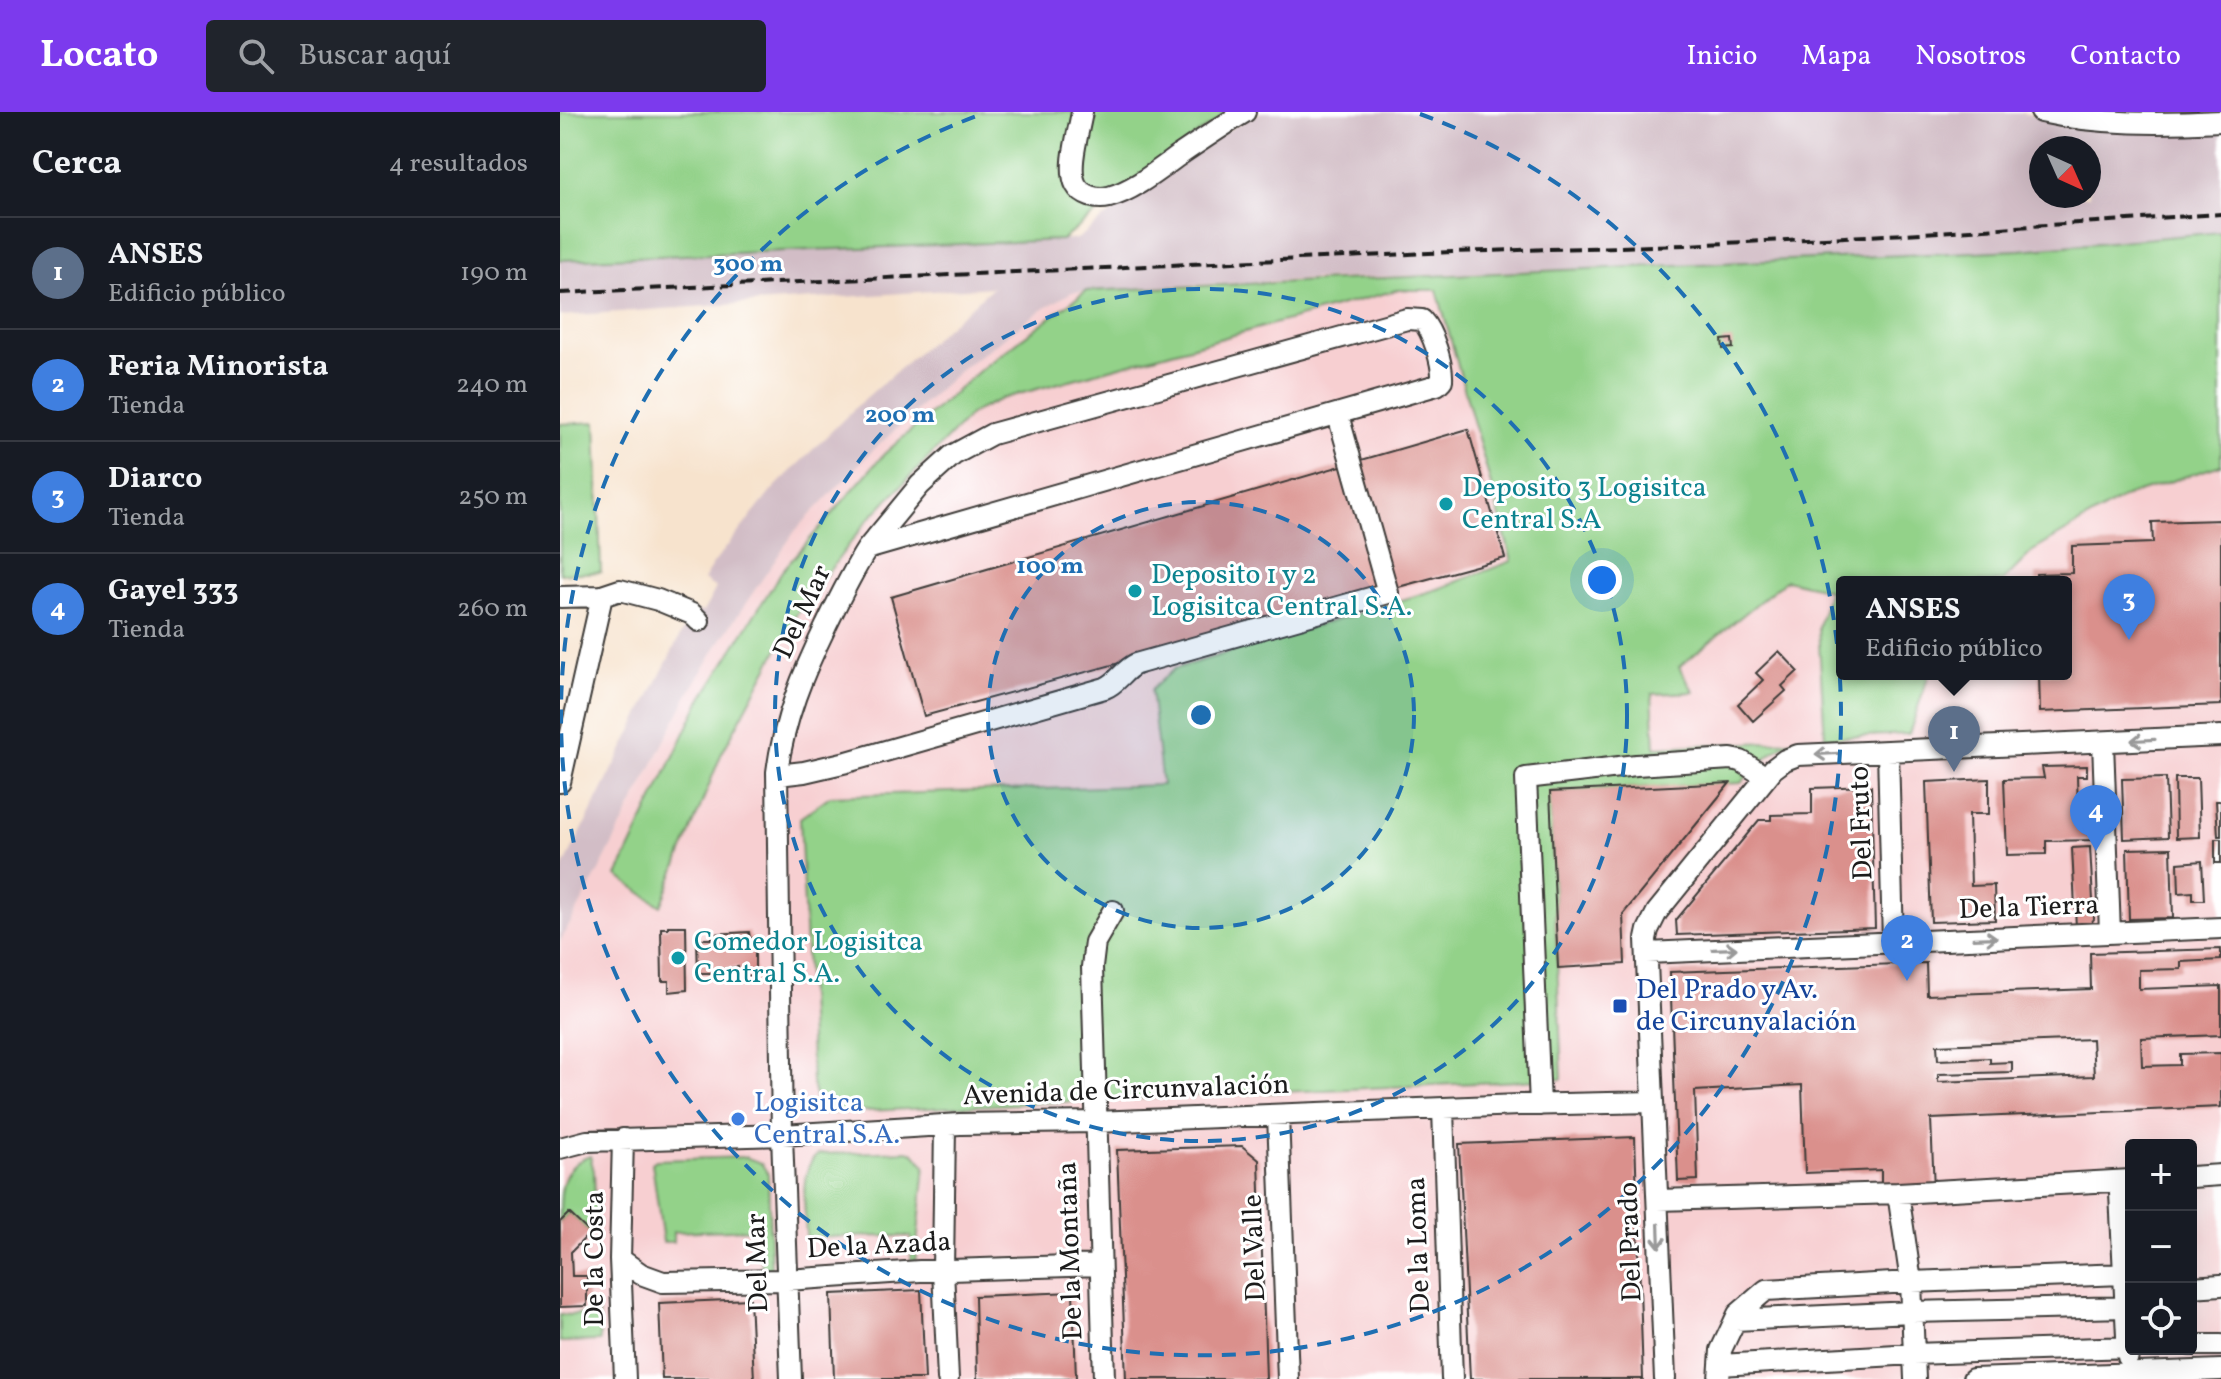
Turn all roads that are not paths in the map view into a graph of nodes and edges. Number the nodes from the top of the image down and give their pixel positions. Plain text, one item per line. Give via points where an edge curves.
1 (1082, 112) edge
2 (1245, 112) edge
3 (2041, 112) edge
4 (2221, 121) edge
5 (1338, 415) junction
6 (867, 549) junction
7 (602, 596) junction
8 (560, 597) edge
9 (699, 621) dead end
10 (2221, 736) edge
11 (2103, 742) junction
12 (1888, 751) junction
13 (778, 775) junction
14 (1766, 777) junction
15 (560, 782) edge
16 (1113, 911) dead end
17 (2221, 928) edge
18 (2110, 933) junction
19 (1893, 942) junction
20 (1647, 962) junction
21 (1653, 1102) junction
22 (1540, 1105) junction
23 (1443, 1109) junction
24 (1278, 1115) junction
25 (1095, 1122) junction
26 (945, 1125) junction
27 (782, 1135) junction
28 (623, 1139) junction
29 (560, 1148) edge
30 (2221, 1175) edge
31 (2197, 1177) edge
32 (2125, 1186) edge
33 (1898, 1193) junction
34 (1658, 1200) junction
35 (2125, 1211) edge
36 (620, 1259) junction
37 (1100, 1265) junction
38 (943, 1270) junction
39 (787, 1280) junction
40 (1911, 1282) junction
41 (2127, 1283) edge
42 (2221, 1285) edge
43 (2197, 1287) edge
44 (2125, 1290) edge
45 (2125, 1290) edge
46 (1912, 1312) junction
47 (1735, 1320) junction
48 (2197, 1345) edge
49 (2221, 1345) edge
50 (2125, 1347) edge
51 (1914, 1354) junction
52 (2129, 1355) edge
53 (2221, 1370) edge
54 (1719, 1372) edge
55 (2129, 1376) edge
56 (625, 1379) edge
57 (791, 1379) edge
58 (948, 1379) edge
59 (1104, 1379) edge
60 (1288, 1379) edge
61 (1452, 1379) edge
62 (1665, 1379) edge
63 (1915, 1379) edge
64 (1973, 1379) edge

1 - 2 street via 1074,175 1076,185 1094,198 1108,198 1141,183
3 - 4 street via 2100,120
5 - 6 street, Del Mar
5 - 6 street, Del Mar via 1442,380 1429,328 1422,320 1407,319 992,434 953,455 920,485
5 - 13 street via 1388,593 1136,664 1105,688 847,762
6 - 13 street, Del Mar via 809,661 791,707
7 - 8 street
7 - 9 street via 620,590 658,600
7 - 15 street
10 -> 11 street
11 - 12 street
11 - 18 street
12 -> 14 street via 1798,755
12 - 19 street, Del Fruto
13 - 27 street, Del Mar
14 - 20 street via 1657,912 1648,930
14 - 22 street via 1731,759 1526,778
16 - 25 street, De la Montaña via 1095,942 1092,967
17 - 18 street, De la Tierra
19 -> 18 street, De la Tierra
20 -> 19 street, De la Tierra
20 - 21 street
21 - 22 street, Avenida de Circunvalación
21 - 34 street, Del Prado
22 - 23 street, Avenida de Circunvalación
23 - 24 street, Avenida de Circunvalación
23 - 61 street, De la Loma
24 - 25 street, Avenida de Circunvalación
24 - 60 street, Del Valle
25 - 26 street, Avenida de Circunvalación
25 - 37 street, De la Montaña
26 - 27 street, Avenida de Circunvalación
26 - 38 street
27 - 28 street, Avenida de Circunvalación
27 - 39 street, Del Mar
28 - 29 street, Avenida de Circunvalación
28 - 36 street, De la Costa
30 - 31 street
32 - 33 street
33 - 34 street
33 - 40 street
34 -> 62 street, Del Prado
35 - 41 street
36 - 39 street, De la Azada via 663,1282
36 - 56 street, De la Costa
37 - 38 street, De la Azada
37 - 59 street, De la Montaña
38 - 39 street, De la Azada
38 - 58 street
39 - 57 street, Del Mar
40 - 44 street
40 - 46 street
40 - 47 street via 1766,1290
42 - 43 street
45 - 46 street
46 - 47 street
46 - 51 street
47 - 54 street via 1721,1350
48 - 49 street
50 - 51 street
51 - 54 street
51 - 63 street
52 - 55 street
53 - 55 street
55 - 64 street

